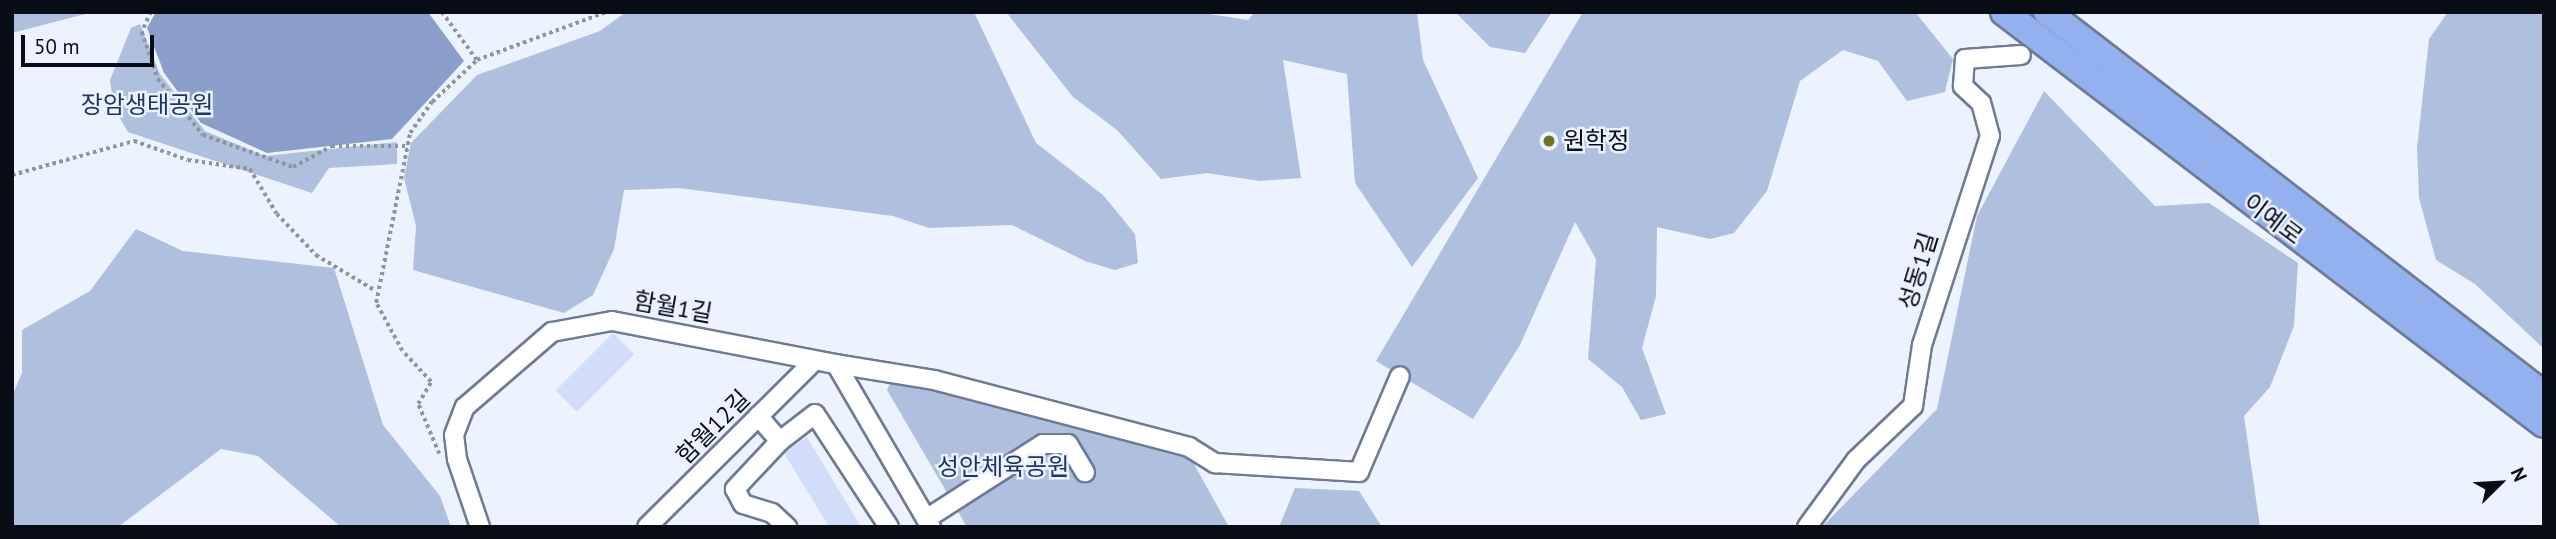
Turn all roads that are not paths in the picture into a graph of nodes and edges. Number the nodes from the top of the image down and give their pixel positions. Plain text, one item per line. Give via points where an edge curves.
1 (2004, 12) edge
2 (2047, 12) edge
3 (2021, 55) dead end
4 (813, 362) junction
5 (836, 364) junction
6 (1400, 376) dead end
7 (2544, 396) edge
8 (758, 416) junction
9 (2544, 424) edge
10 (780, 441) junction
11 (1085, 472) dead end
12 (929, 523) edge
13 (651, 526) edge
14 (481, 527) edge
15 (787, 527) edge
16 (889, 527) edge
17 (1807, 527) edge

1 - 9 highway, 이예로
2 - 7 highway, 이예로
3 - 17 street, 성동1길 via 1965,59 1963,86 1980,103 1990,136 1922,345 1913,406 1856,460
4 - 5 street, 함월1길
4 - 8 street, 함월12길
4 - 14 street, 함월1길 via 612,321 552,332 457,421 457,459
5 - 6 street, 함월1길 via 961,387 1189,447 1215,463 1359,472
5 - 12 street
8 - 10 street
8 - 13 street, 함월12길
10 - 15 street via 735,489 743,504 772,513
10 - 16 street via 815,414
11 - 12 street via 1069,444 1043,444

